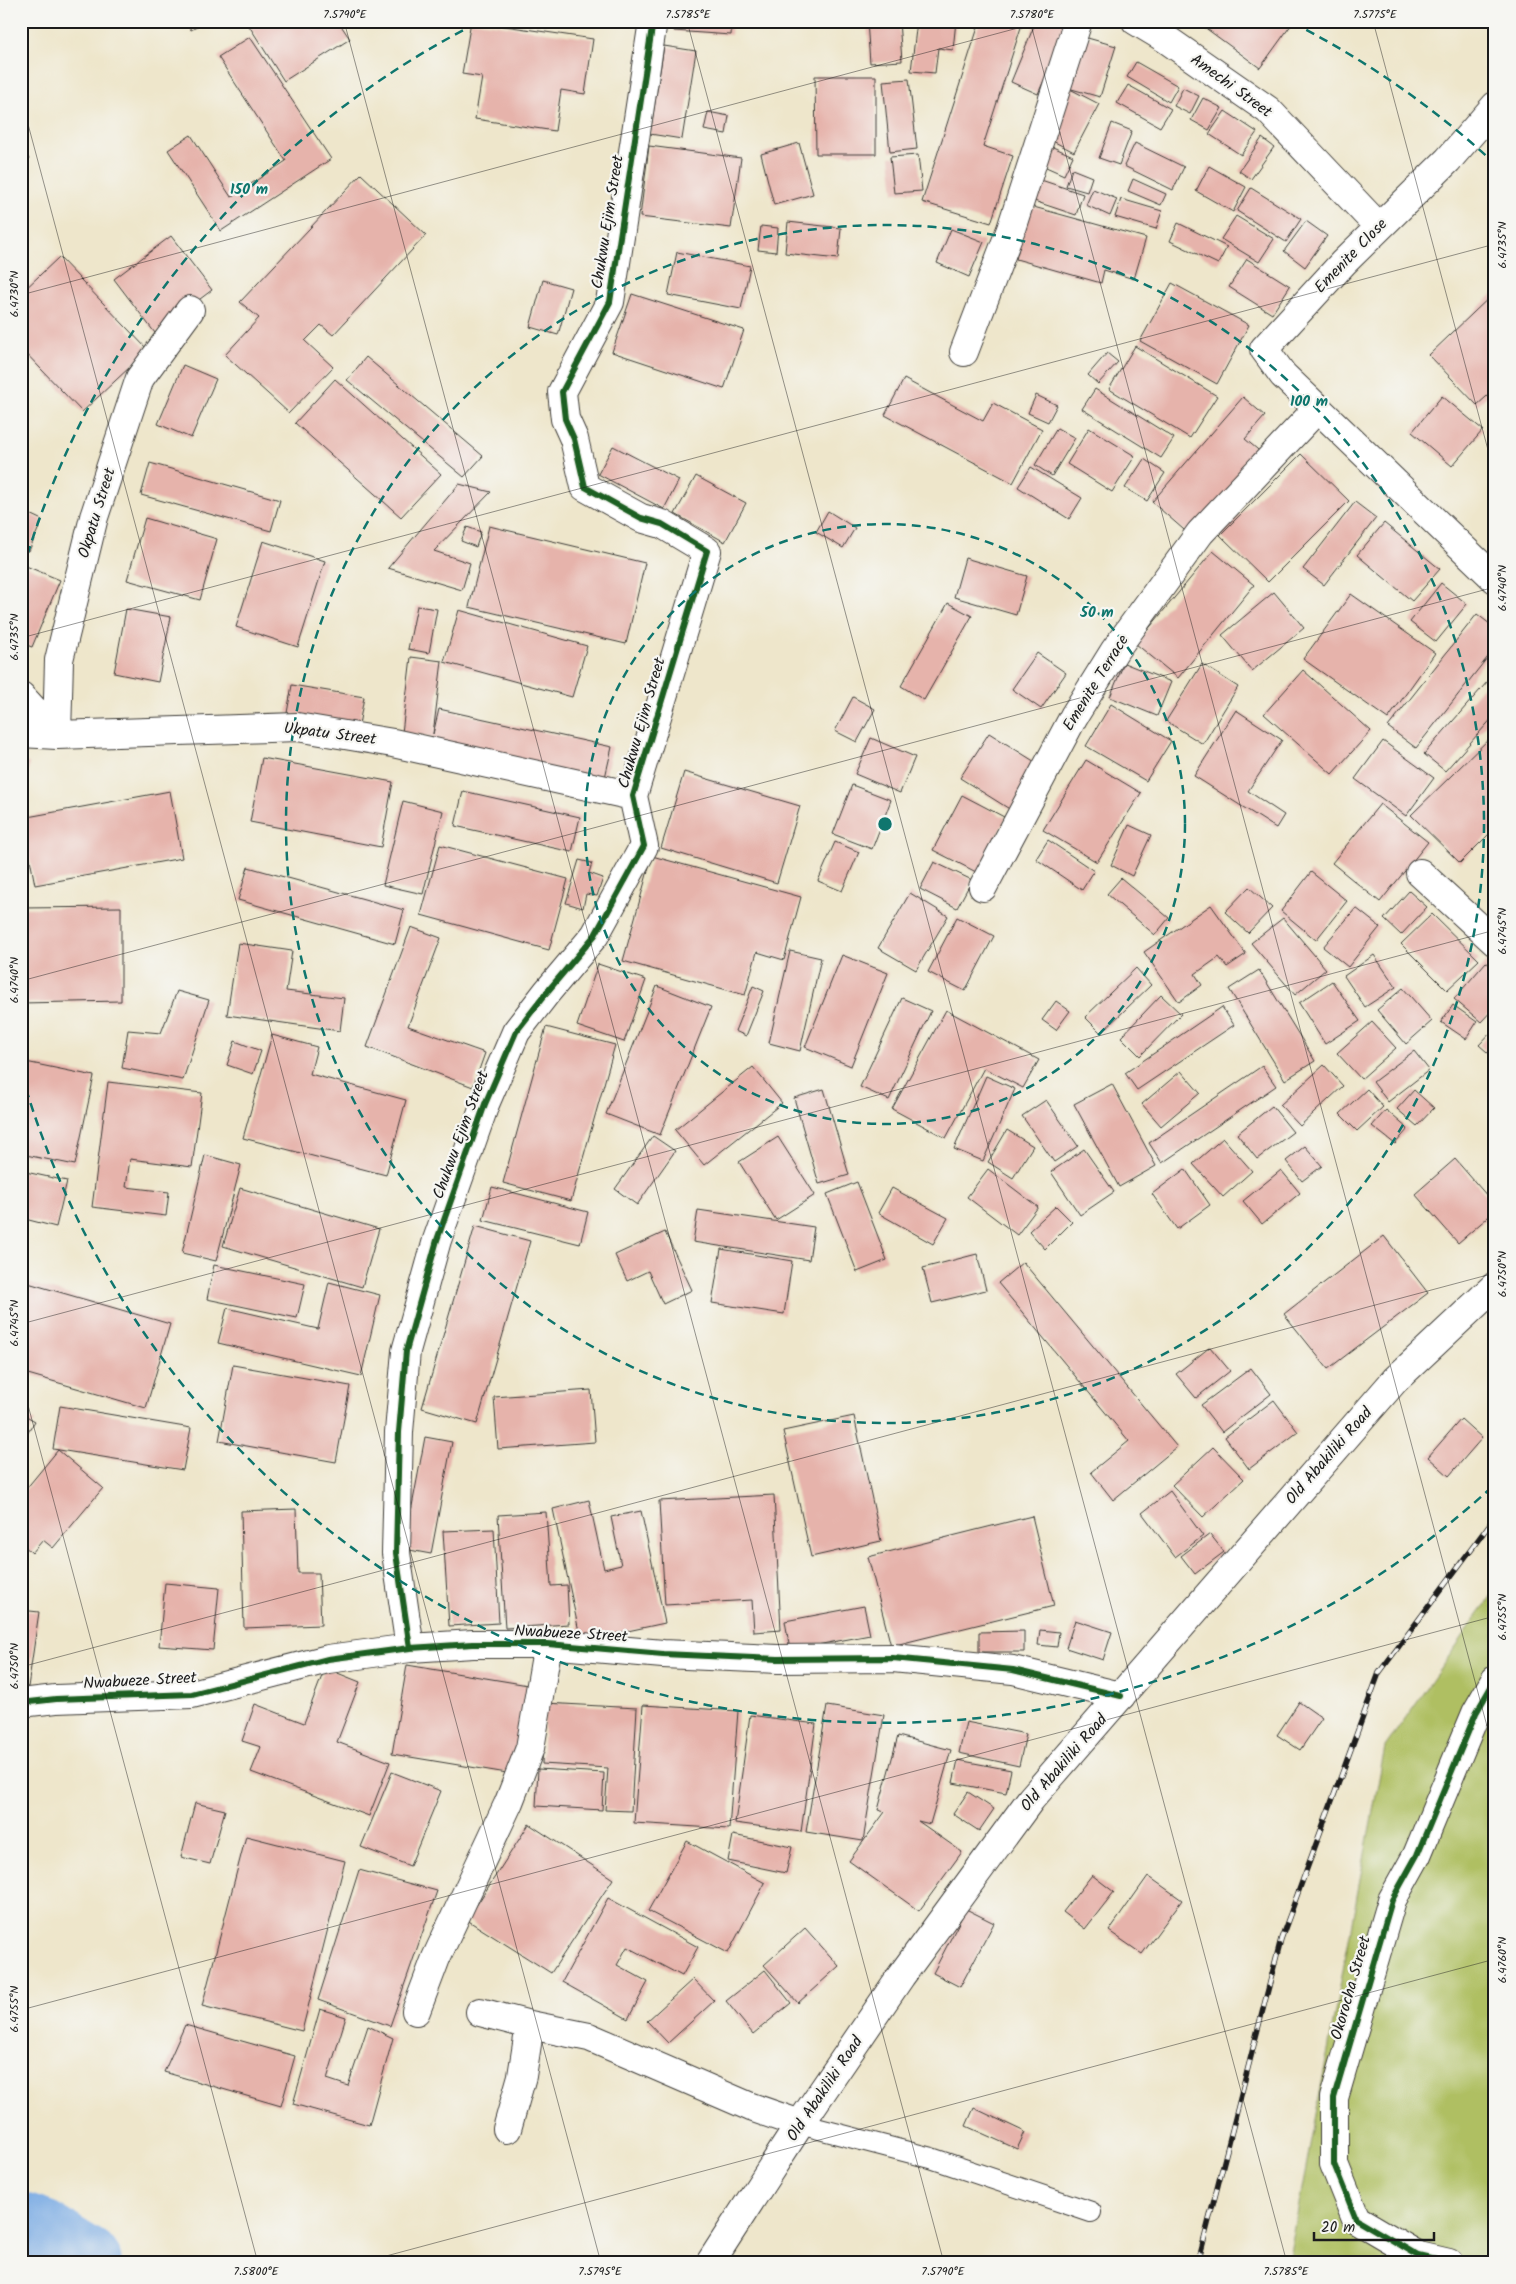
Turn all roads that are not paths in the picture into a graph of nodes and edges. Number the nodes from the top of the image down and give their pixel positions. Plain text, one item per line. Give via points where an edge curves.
1 (653, 21) edge
2 (1078, 21) edge
3 (1136, 21) edge
4 (1495, 106) edge
5 (1380, 227) junction
6 (190, 310) dead end
7 (964, 352) dead end
8 (1318, 408) junction
9 (1495, 578) edge
10 (21, 696) edge
11 (21, 733) edge
12 (57, 735) junction
13 (633, 796) junction
14 (1420, 874) dead end
15 (983, 887) dead end
16 (1495, 942) edge
17 (1495, 1286) edge
18 (548, 1644) junction
19 (410, 1648) junction
20 (1495, 1680) edge
21 (1121, 1696) junction
22 (21, 1704) edge
23 (416, 2011) dead end
24 (480, 2012) dead end
25 (530, 2025) junction
26 (800, 2124) junction
27 (506, 2130) dead end
28 (1091, 2212) dead end
29 (710, 2263) edge
30 (1449, 2263) edge

1 - 13 street, Chukwu Ejim Street via 610,302 562,392 585,487 641,518 662,524 707,551
2 - 7 street via 1012,229
3 - 5 street, Amechi Street via 1268,110
4 - 5 street, Emenite Close via 1448,160
5 - 8 street, Emenite Close via 1264,349 1283,375
6 - 12 street, Okpatu Street via 140,378 94,517 59,660
8 - 9 street
8 - 15 street, Emenite Terrace via 1200,533 1115,650 1074,716
10 - 12 street
11 - 12 street, Ukpatu Street
12 - 13 street, Ukpatu Street via 297,727 393,743
13 - 19 street, Chukwu Ejim Street via 644,846 595,935 516,1032 485,1104 437,1240 406,1351 398,1432 396,1553
14 - 16 street
17 - 21 street, Old Abakiliki Road via 1395,1380
18 - 19 street, Nwabueze Street
18 - 21 street, Nwabueze Street via 778,1659 893,1658 1013,1670
18 - 23 street via 530,1748 509,1802 436,1958
19 - 22 street, Nwabueze Street via 328,1659 192,1694 56,1699
20 - 30 street, Okorocha Street via 1476,1713 1417,1855 1392,1900 1334,2098 1334,2164 1356,2220 1419,2256
21 - 26 street, Old Abakiliki Road via 1031,1799 901,1976
24 - 25 street
25 - 26 street via 589,2037
25 - 27 street via 522,2076
26 - 28 lane via 931,2158
26 - 29 street, Old Abakiliki Road

